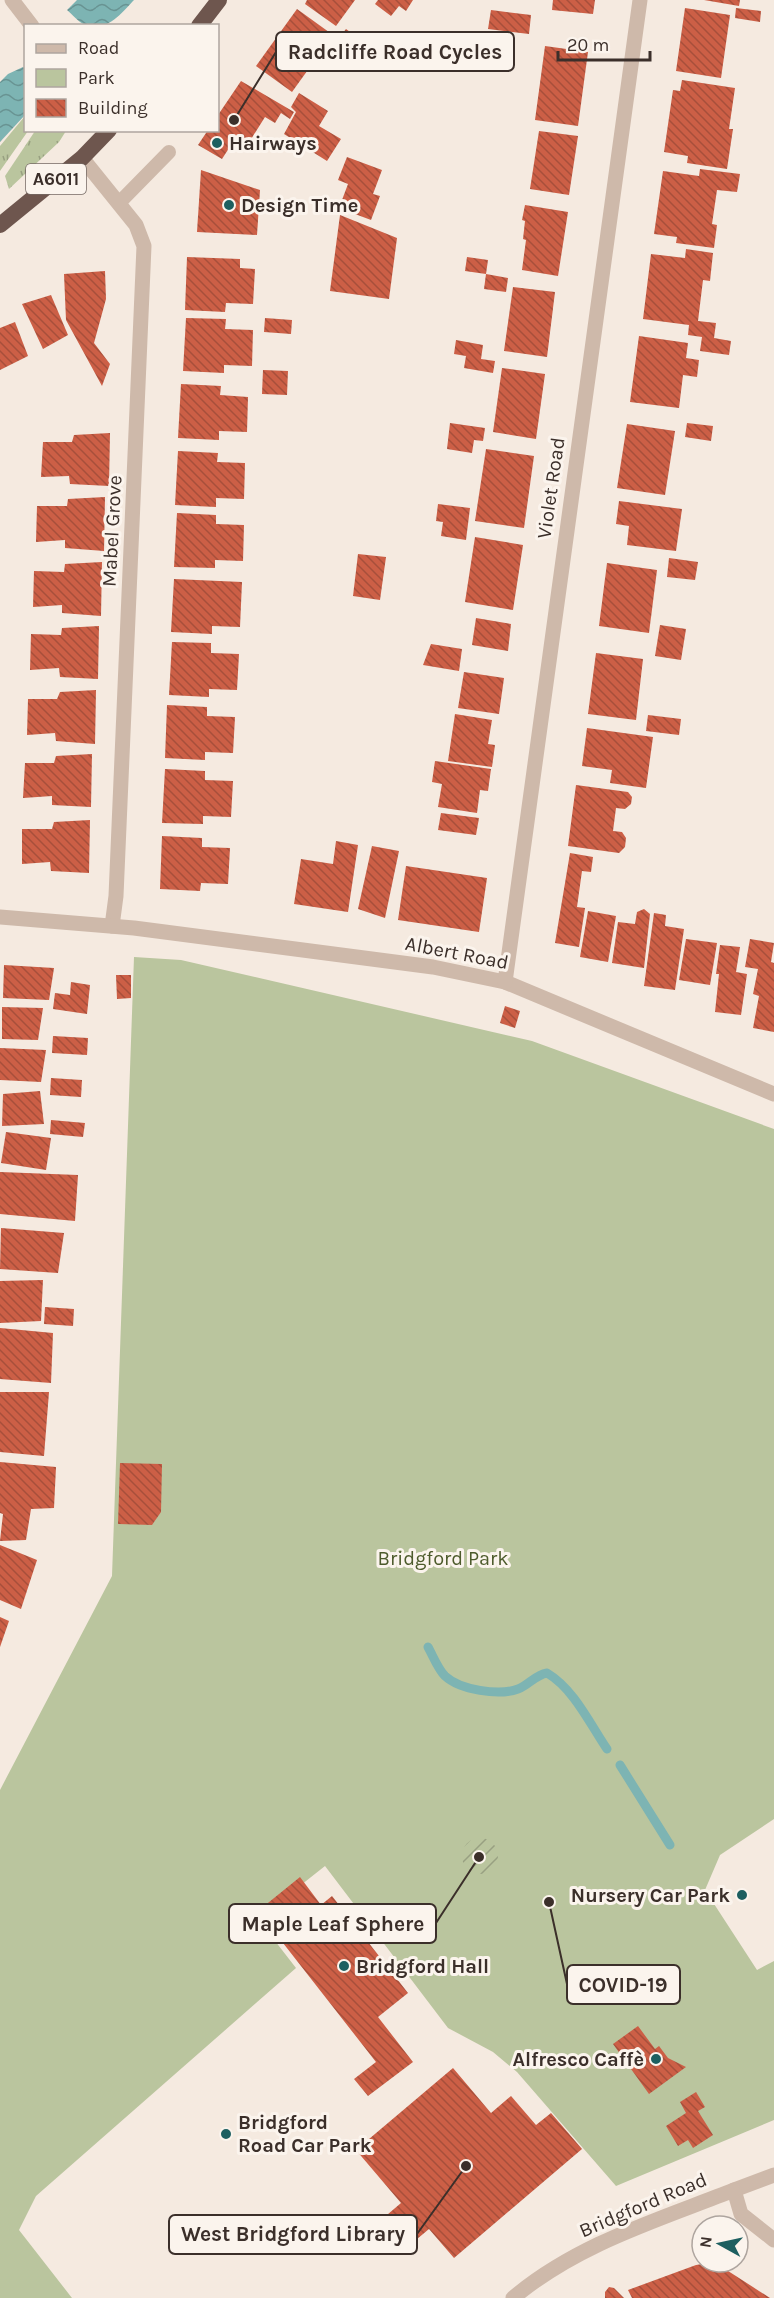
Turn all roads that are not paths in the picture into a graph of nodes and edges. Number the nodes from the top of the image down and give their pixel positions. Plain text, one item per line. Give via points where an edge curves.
1 (12, 0) edge
2 (219, 0) edge
3 (640, 0) edge
4 (30, 24) edge
5 (201, 24) edge
6 (107, 132) edge
7 (169, 152) dead end
8 (82, 158) junction
9 (119, 203) junction
10 (0, 225) edge
11 (0, 917) edge
12 (112, 926) junction
13 (505, 982) junction
14 (774, 1094) edge
15 (774, 2175) edge
16 (734, 2190) junction
17 (774, 2240) edge
18 (513, 2298) edge

1 - 4 street
2 - 5 highway
3 - 13 street, Violet Road
6 - 8 highway, A6011
7 - 9 lane
8 - 9 street, Mabel Grove
8 - 10 highway, A6011
9 - 12 street, Mabel Grove via 141,236 145,268
11 - 12 street, Albert Road
12 - 13 street, Albert Road via 433,967
13 - 14 street, Albert Road
15 - 16 street
16 - 17 street, Bridgford Road via 741,2214
16 - 18 street, Bridgford Road via 582,2252

